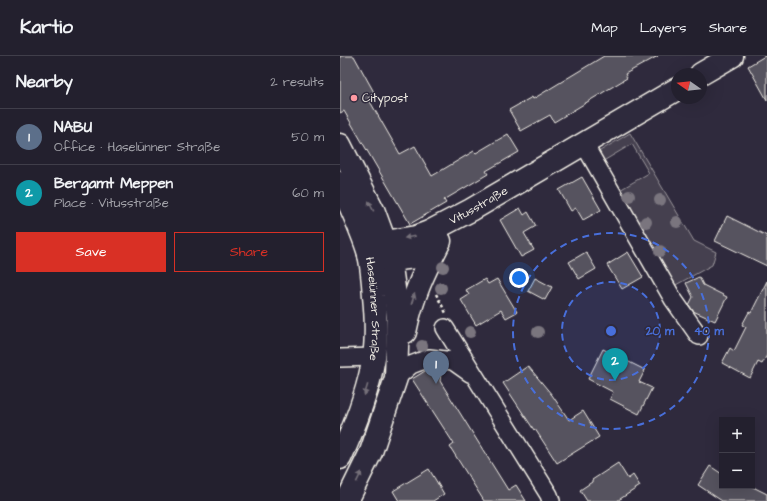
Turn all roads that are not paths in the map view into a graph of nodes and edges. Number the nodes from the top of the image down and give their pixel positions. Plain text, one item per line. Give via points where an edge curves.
1 (732, 56) edge
2 (707, 71) edge
3 (671, 93) edge
4 (584, 144) junction
5 (340, 145) edge
6 (340, 183) edge
7 (471, 210) junction
8 (440, 241) junction
9 (382, 252) junction
10 (445, 328) road end
11 (699, 336) dead end
12 (374, 357) junction
13 (340, 358) edge
14 (475, 377) junction
15 (396, 378) junction
16 (340, 458) edge
17 (347, 501) edge
18 (551, 501) edge

1 - 2 street
3 - 4 street, Vitusstraße
4 - 7 street, Vitusstraße
4 - 11 street via 673,299
9 -> 5 street, Haselünner Straße via 374,212
6 - 9 street, Haselünner Straße via 363,236
7 - 8 street
7 -> 9 street, Vitusstraße
8 - 9 street via 421,256
15 -> 8 street via 413,297
9 - 12 street, Haselünner Straße via 373,280 376,333
9 - 15 street, Haselünner Straße via 398,317
10 - 14 street
12 - 13 street
12 -> 16 street, Haselünner Straße via 353,430
14 - 15 street via 453,361 429,358 411,365
14 - 18 street
17 -> 15 street, Haselünner Straße via 371,452

